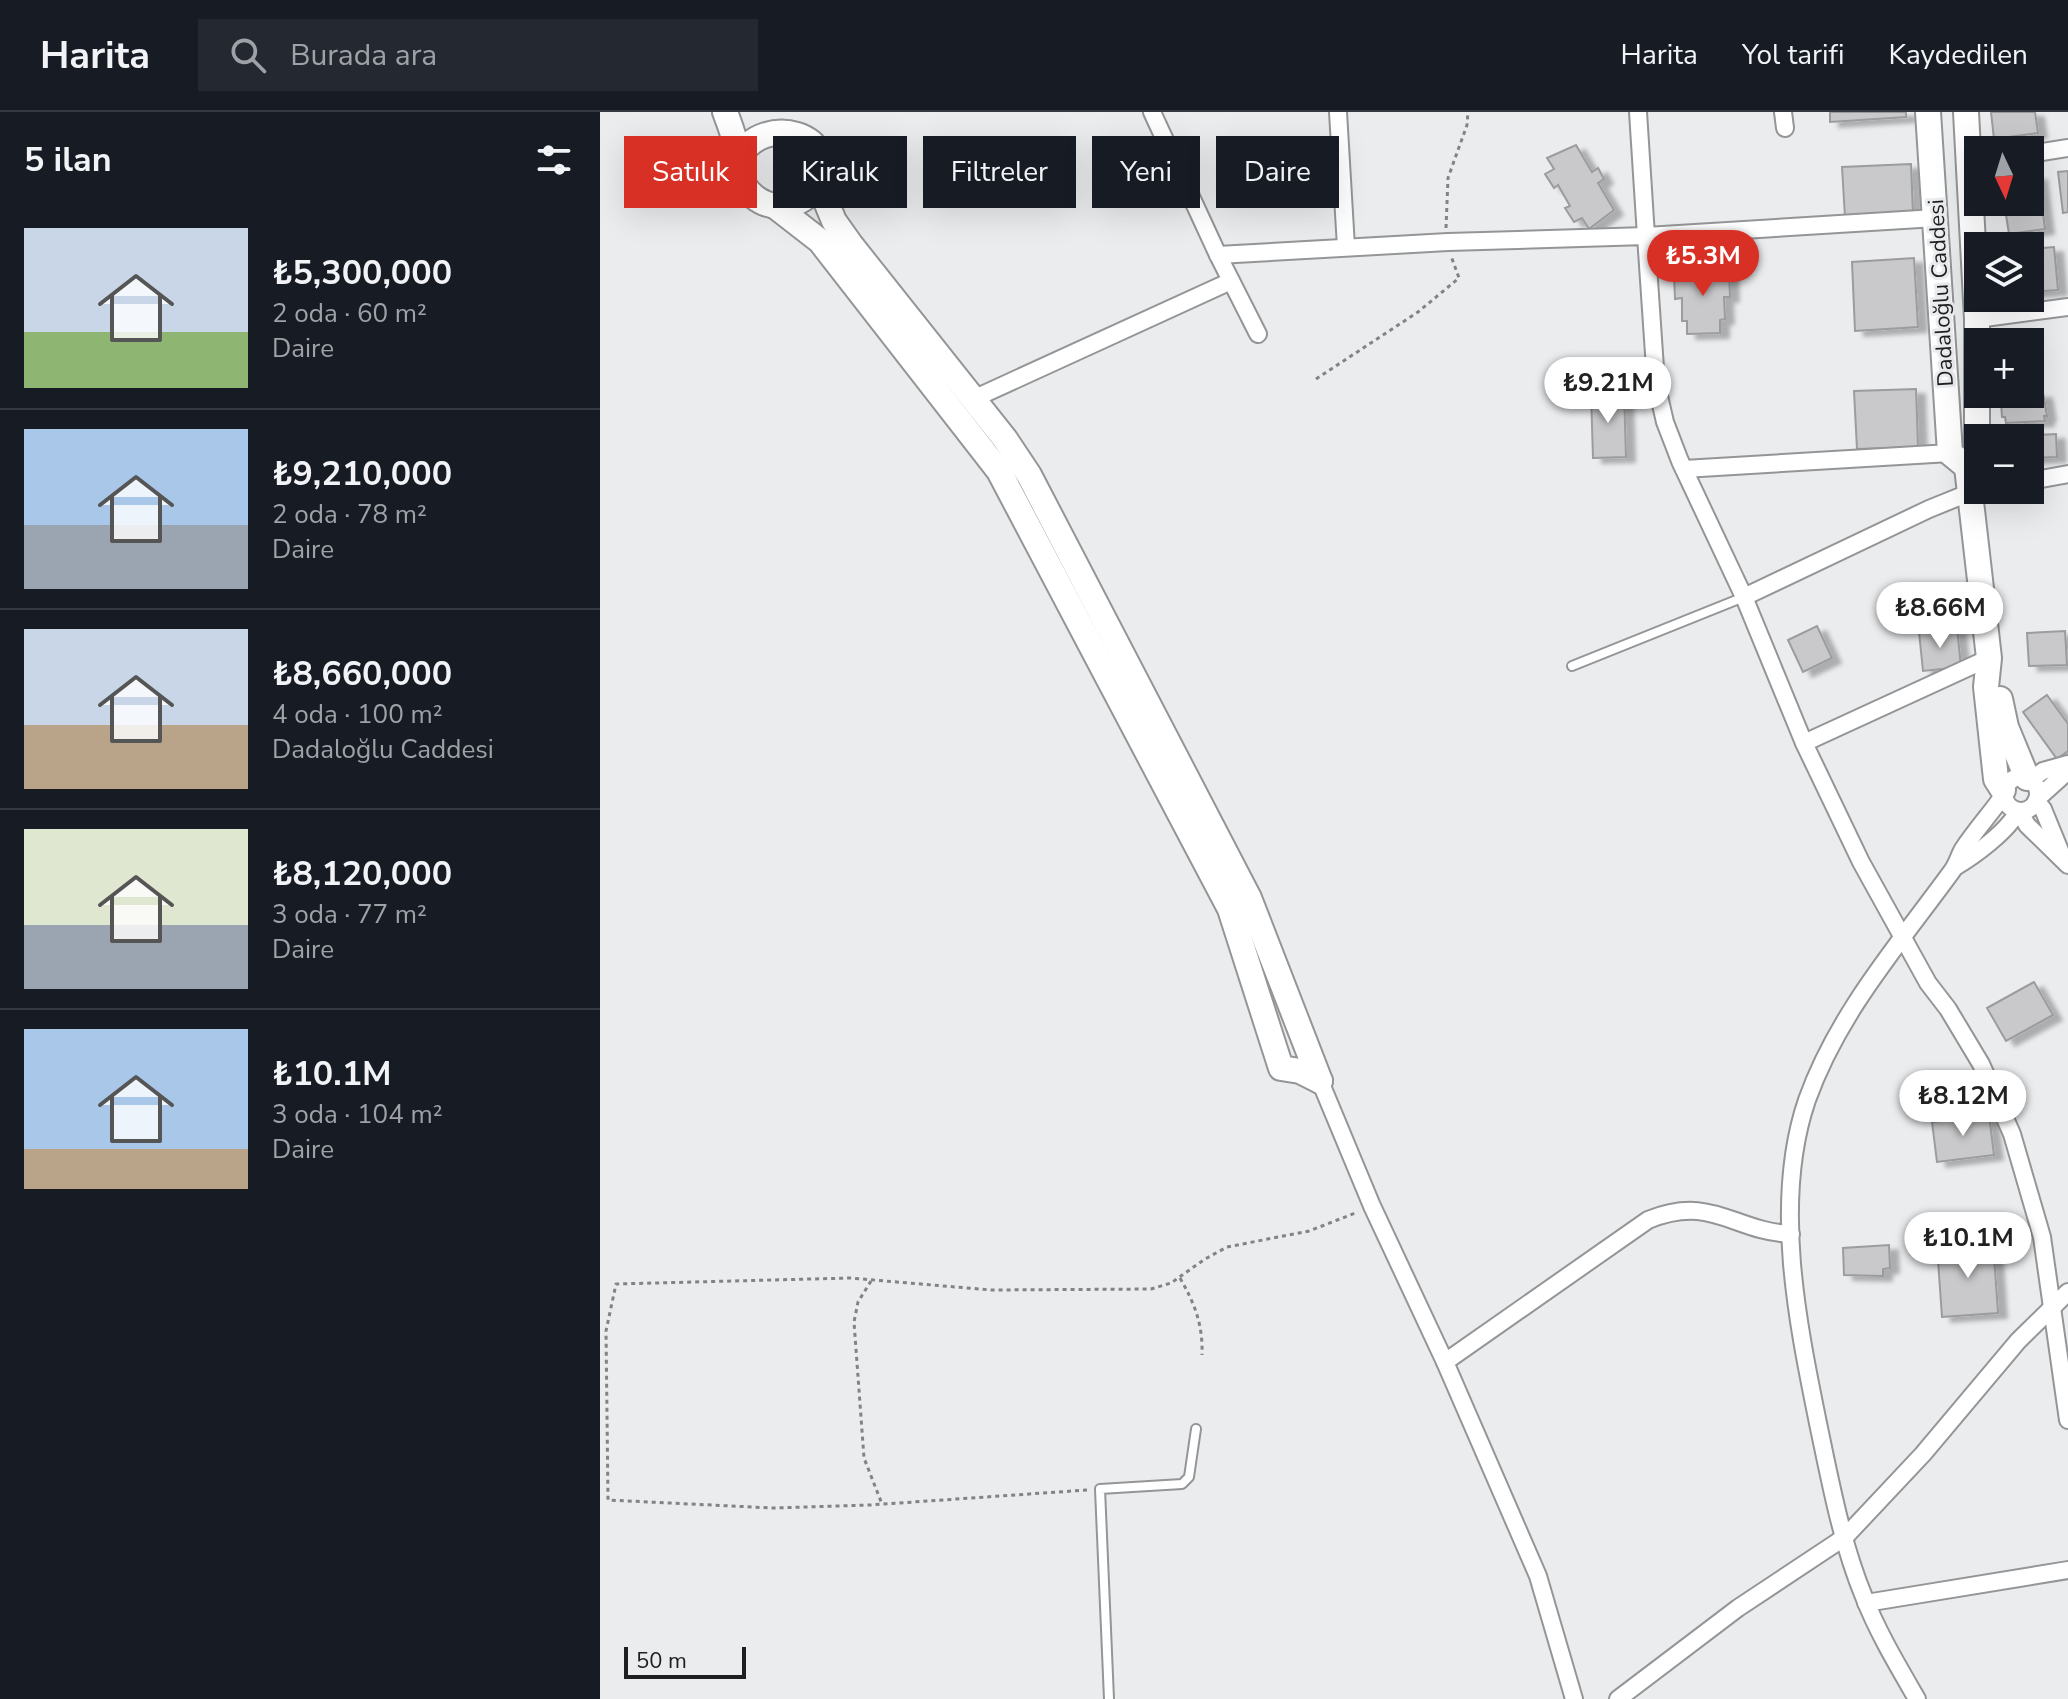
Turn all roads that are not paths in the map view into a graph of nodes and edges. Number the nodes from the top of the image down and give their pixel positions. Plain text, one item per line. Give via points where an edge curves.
1 (725, 112) edge
2 (1152, 112) edge
3 (1338, 112) edge
4 (1638, 112) edge
5 (1928, 112) edge
6 (1966, 112) edge
7 (774, 118) edge
8 (732, 136) edge
9 (751, 136) edge
10 (809, 136) edge
11 (1970, 136) edge
12 (2068, 148) edge
13 (2044, 152) edge
14 (778, 208) edge
15 (829, 208) edge
16 (1975, 216) edge
17 (1936, 218) junction
18 (1646, 236) junction
19 (1346, 247) junction
20 (1218, 255) junction
21 (1231, 281) junction
22 (2068, 307) edge
23 (1977, 319) junction
24 (1258, 334) dead end
25 (973, 399) junction
26 (1977, 424) edge
27 (1964, 450) edge
28 (1684, 469) junction
29 (2068, 474) edge
30 (1964, 475) edge
31 (1964, 477) edge
32 (2044, 478) edge
33 (1970, 504) edge
34 (1744, 597) junction
35 (1989, 664) junction
36 (1572, 666) dead end
37 (1804, 743) junction
38 (2068, 764) edge
39 (2068, 771) edge
40 (2033, 789) junction
41 (2003, 793) junction
42 (2019, 811) junction
43 (2066, 862) edge
44 (1955, 867) junction
45 (1902, 935) junction
46 (1320, 1081) junction
47 (1791, 1234) junction
48 (2068, 1292) edge
49 (2053, 1305) junction
50 (1445, 1362) junction
51 (2068, 1420) edge
52 (1196, 1429) dead end
53 (1845, 1537) junction
54 (2068, 1570) edge
55 (1866, 1603) junction
56 (1109, 1699) edge
57 (1574, 1699) edge
58 (1618, 1699) edge
59 (1917, 1699) edge

1 - 8 street
2 - 20 street
3 - 19 street
4 - 18 street
5 - 17 street, Dadaloğlu Caddesi
6 - 11 street, Dadaloğlu Caddesi
7 - 9 street
7 - 10 street
12 - 13 street
14 - 46 street via 820,241 999,471 1230,909 1281,1068
15 - 25 street via 851,245
16 - 23 street, Dadaloğlu Caddesi
17 - 18 street
17 - 27 street, Dadaloğlu Caddesi
18 - 19 street
18 - 28 street via 1656,383
19 - 20 street
20 - 21 street
21 - 24 street
21 - 25 street
22 - 23 street
23 - 26 street, Dadaloğlu Caddesi
25 - 46 street via 1029,475 1249,898
28 - 30 street
28 - 34 street
29 - 32 street
31 - 34 street
33 - 35 street, Dadaloğlu Caddesi
34 - 36 lane
34 - 37 street
35 - 37 street
35 - 40 street, Dadaloğlu Caddesi via 2006,727
35 - 41 street, Dadaloğlu Caddesi via 1986,687 1996,779
37 - 45 street
38 - 40 street via 2043,771
39 - 40 street
40 - 41 street via 2015,777
40 - 42 street via 2031,808
40 - 43 street
41 - 42 street via 2009,807
41 - 44 street
42 - 43 street
42 - 44 street
44 - 45 street
45 - 47 street via 1837,1034 1809,1096 1794,1155
45 - 49 street via 1998,1099 2034,1203
46 - 50 street
47 - 50 street via 1765,1231 1708,1211 1658,1216
47 - 53 street via 1802,1341
48 - 49 street
49 - 51 street
49 - 53 street
50 - 57 street via 1538,1576
52 - 56 lane via 1189,1477 1182,1484 1100,1489
53 - 55 street
53 - 58 street via 1738,1608
54 - 55 street
55 - 59 street

